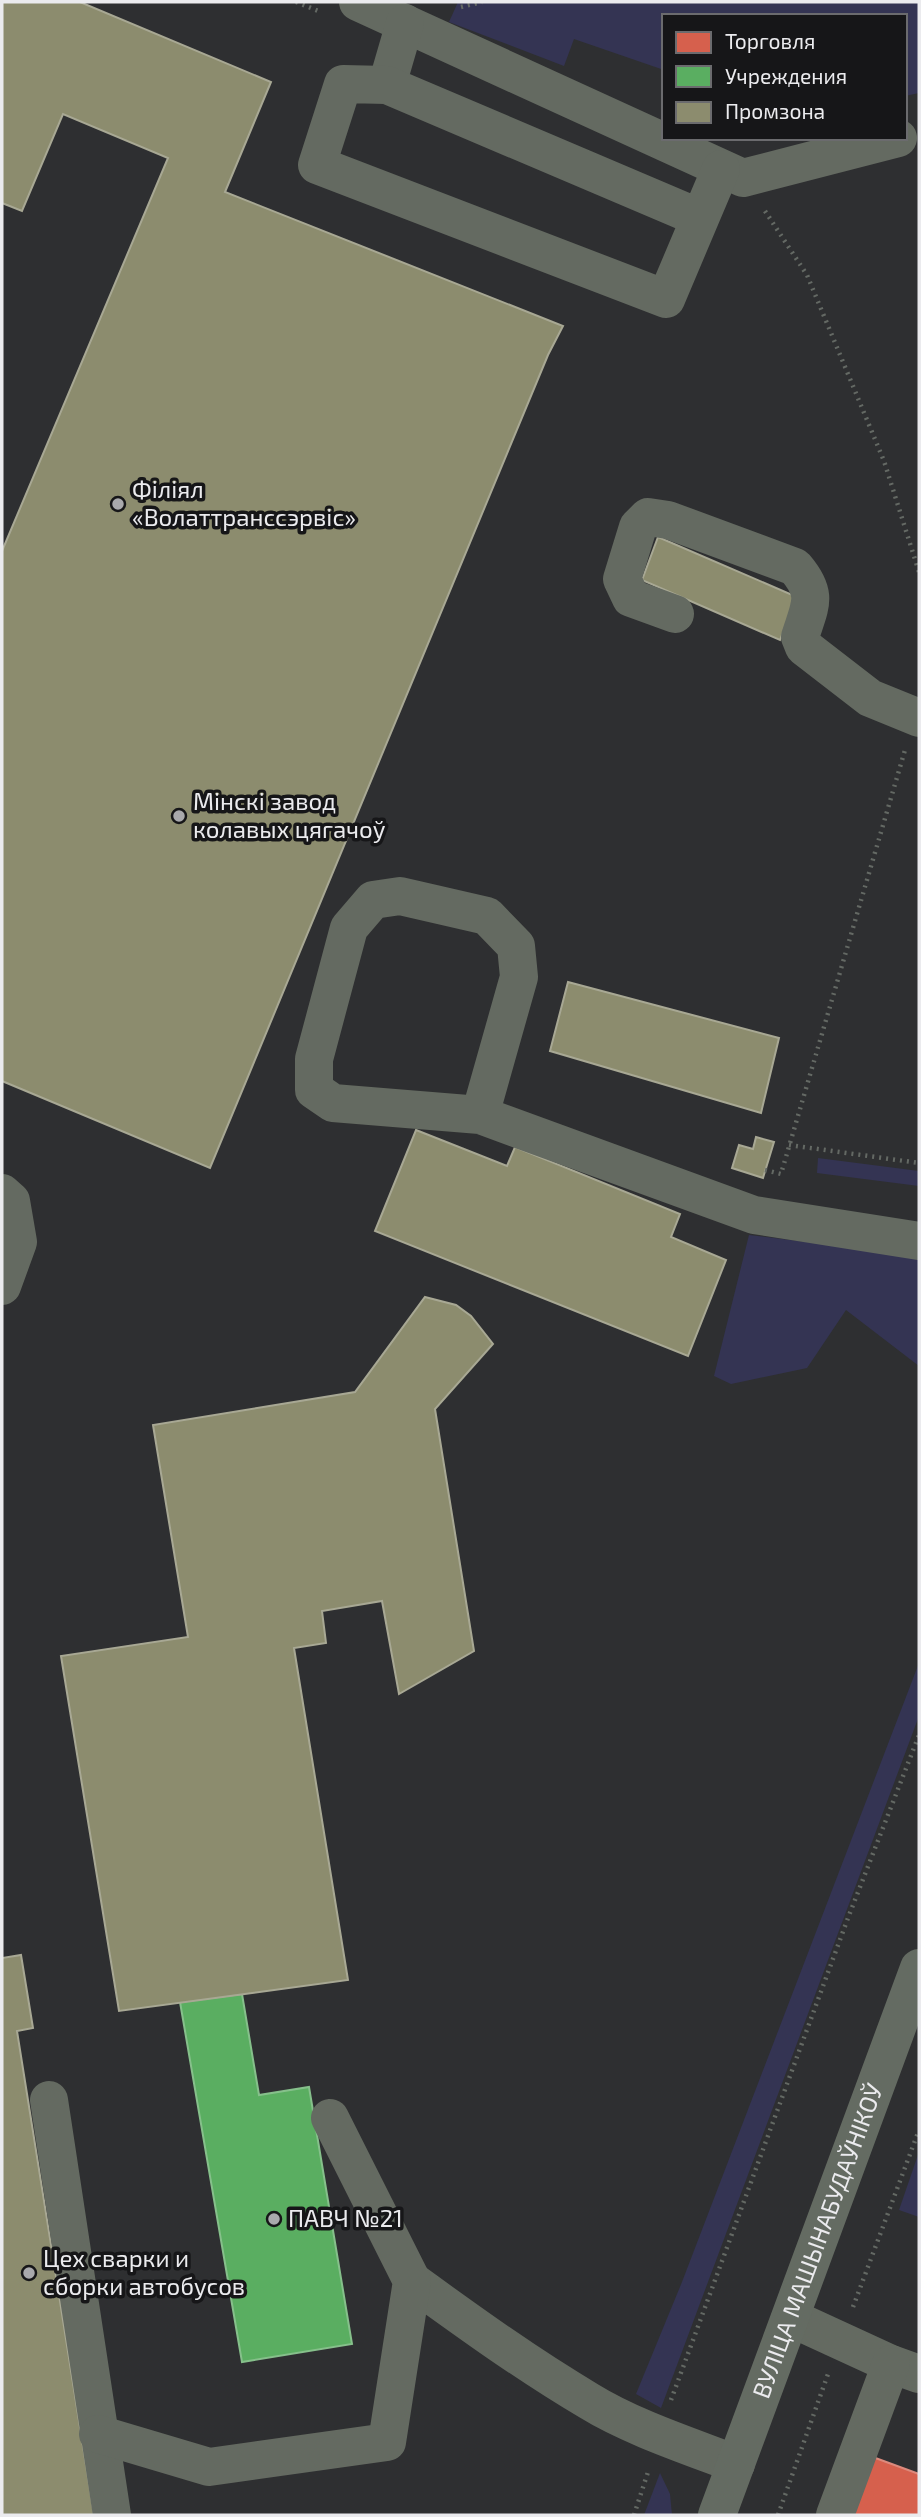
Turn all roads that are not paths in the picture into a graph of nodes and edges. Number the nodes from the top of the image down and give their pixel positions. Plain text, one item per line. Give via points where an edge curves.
1 (358, 2) edge
2 (405, 23) junction
3 (387, 85) junction
4 (889, 140) edge
5 (732, 173) junction
6 (700, 218) junction
7 (675, 614) dead end
8 (917, 717) edge
9 (480, 1115) junction
10 (2, 1193) edge
11 (10, 1239) edge
12 (919, 1241) edge
13 (2, 1286) edge
14 (919, 1968) edge
15 (49, 2099) dead end
16 (331, 2118) dead end
17 (412, 2281) junction
18 (791, 2318) junction
19 (905, 2369) edge
20 (98, 2434) junction
21 (736, 2464) junction
22 (111, 2515) edge
23 (717, 2515) edge
24 (835, 2515) edge

1 - 2 lane
2 - 3 lane
2 - 5 lane
3 - 6 lane
3 - 6 lane via 343,84 317,165 666,299
4 - 5 lane
5 - 6 lane
7 - 8 lane via 631,598 622,579 638,527 648,517 668,520 795,567 809,584 811,603 800,637 804,647 870,698
9 - 9 lane via 333,1103 314,1090 314,1059 349,928 373,901 400,896 487,916 516,946 519,977
9 - 12 lane via 754,1215
10 - 11 lane via 11,1201
11 - 13 lane
14 - 18 main road, ВУЛІЦА МАШЫНАБУДАЎНІКОЎ
15 - 20 lane
16 - 17 lane
17 - 20 lane via 387,2442 209,2467
17 - 21 lane via 591,2403
18 - 19 lane
18 - 21 main road, ВУЛІЦА МАШЫНАБУДАЎНІКОЎ
19 - 24 lane
20 - 22 lane
21 - 23 main road, ВУЛІЦА МАШЫНАБУДАЎНІКОЎ

